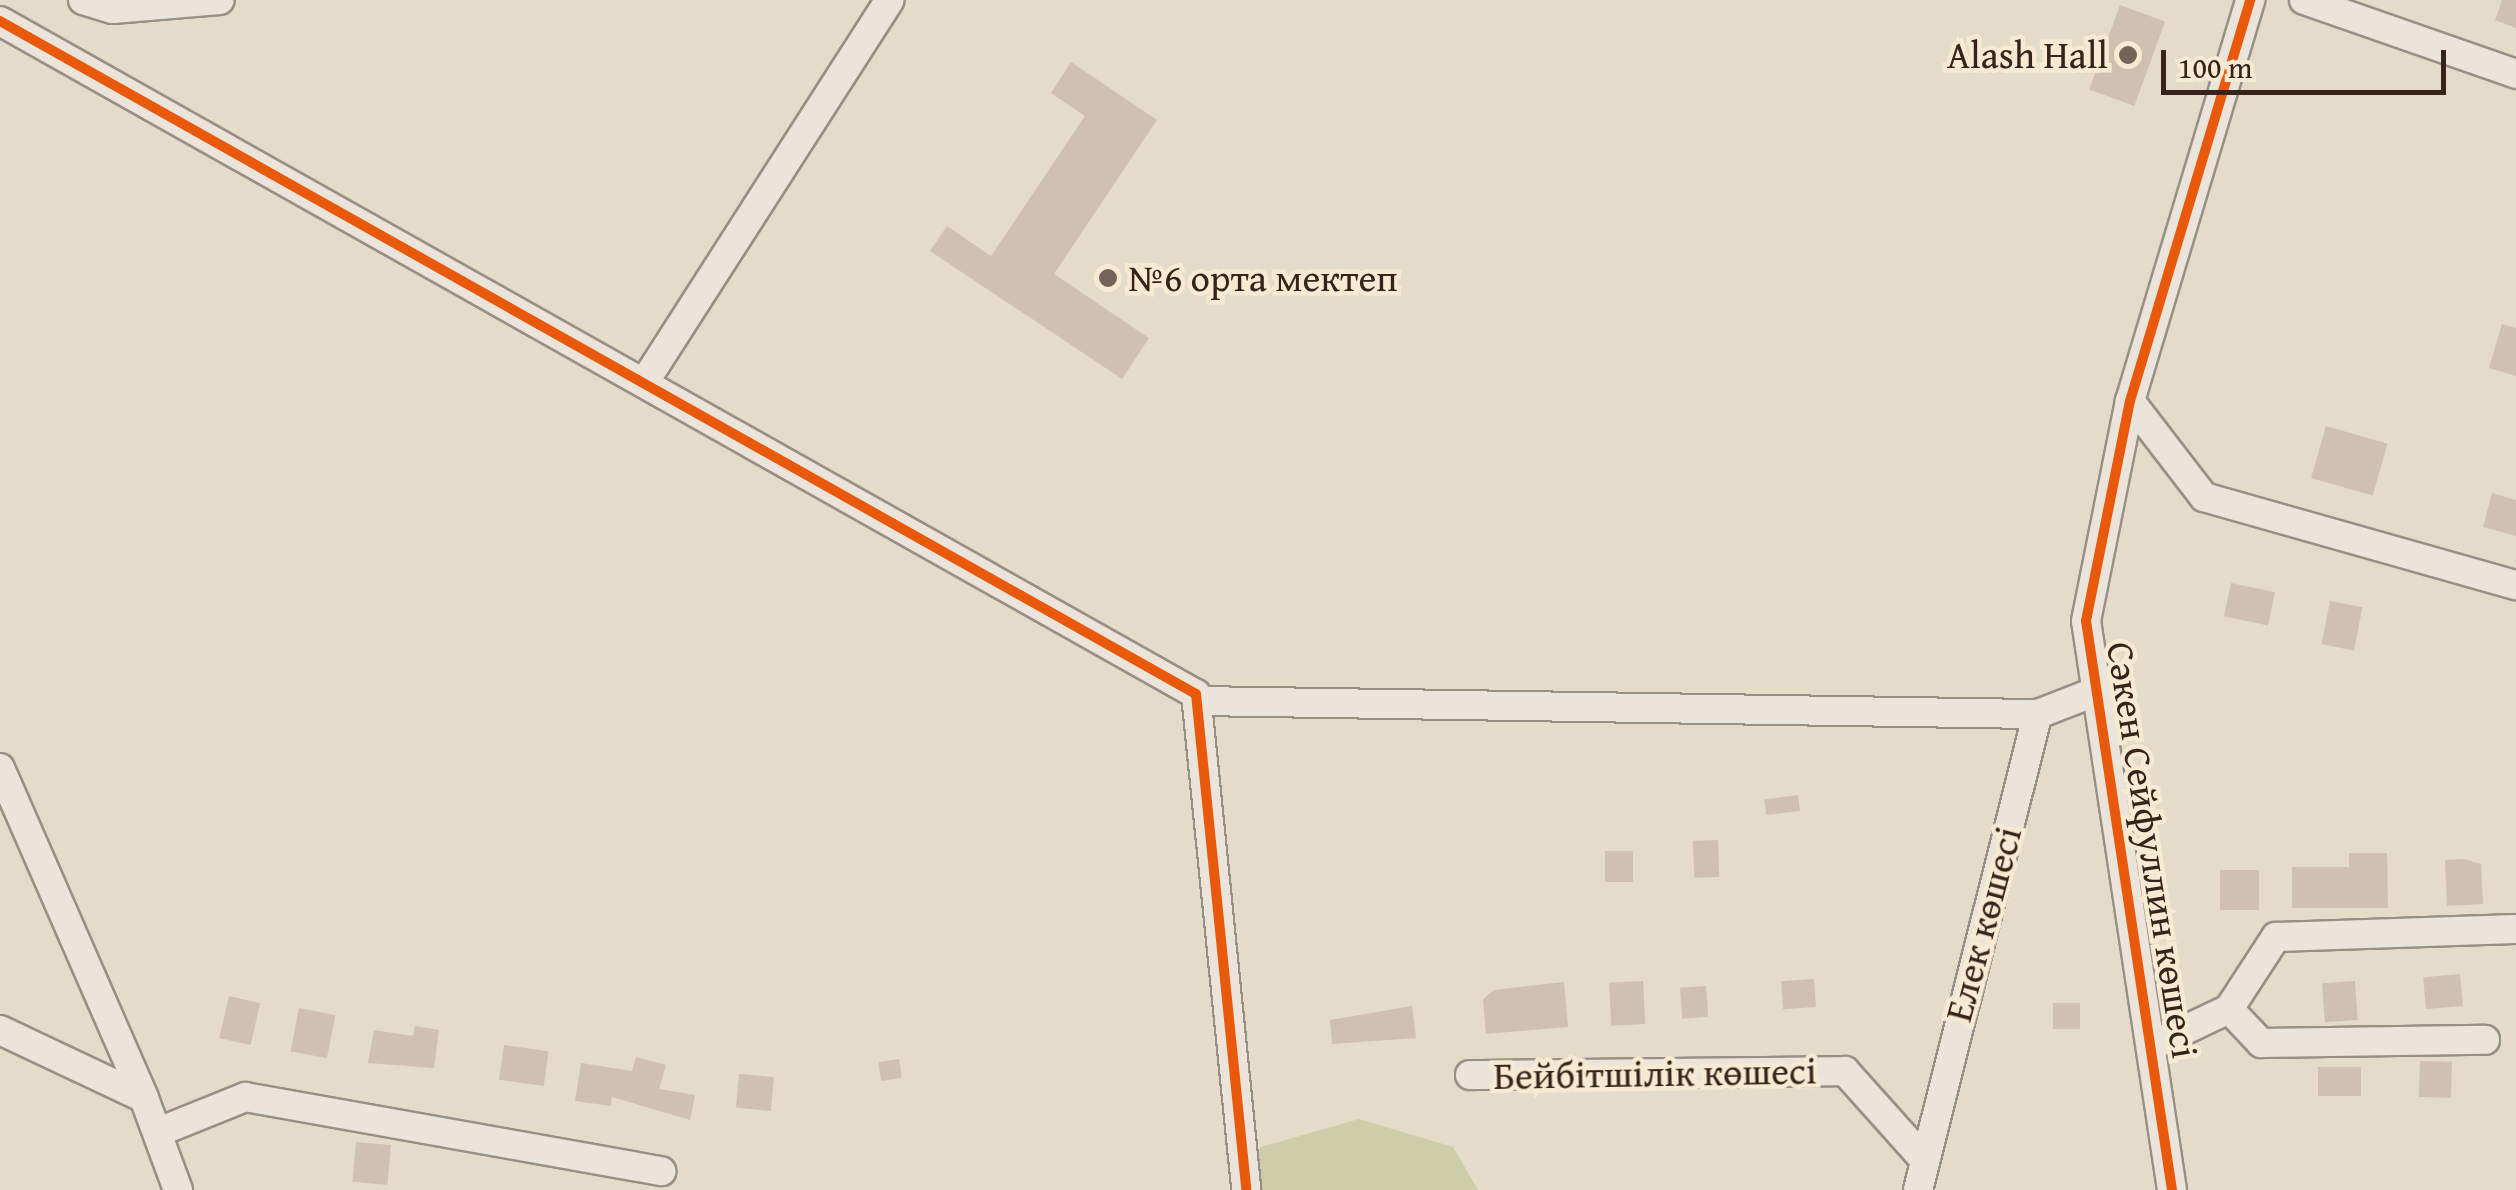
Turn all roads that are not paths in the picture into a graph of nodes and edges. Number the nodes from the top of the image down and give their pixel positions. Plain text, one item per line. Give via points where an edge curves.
1 (83, 0) edge
2 (220, 0) edge
3 (890, 0) edge
4 (2250, 0) edge
5 (2304, 0) edge
6 (116, 4) edge
7 (0, 22) edge
8 (2516, 74) edge
9 (647, 378) junction
10 (2130, 401) junction
11 (2516, 585) edge
12 (2092, 693) junction
13 (1197, 701) junction
14 (2038, 714) junction
15 (0, 768) edge
16 (2516, 929) edge
17 (2228, 1009) junction
18 (0, 1030) edge
19 (2485, 1040) dead end
20 (2151, 1046) junction
21 (1470, 1075) dead end
22 (144, 1098) junction
23 (161, 1131) junction
24 (1922, 1156) junction
25 (662, 1171) dead end
26 (178, 1190) edge
27 (1246, 1190) edge
28 (1918, 1190) edge
29 (2172, 1190) edge

1 - 6 street
2 - 6 street
3 - 9 street
4 - 10 street, Сәкен Сейфуллин көшесі
5 - 8 street
7 - 9 street
9 - 13 street
10 - 11 street via 2204,497
10 - 12 street, Сәкен Сейфуллин көшесі via 2086,621
12 - 14 street
12 - 20 street, Сәкен Сейфуллин көшесі
13 - 14 street
13 - 27 street
14 - 24 street, Елек көшесі
15 - 22 street
16 - 17 street via 2276,937
17 - 19 street via 2261,1043
17 - 20 street
18 - 22 street
20 - 29 street, Сәкен Сейфуллин көшесі
21 - 24 street, Бейбітшілік көшесі via 1846,1071
22 - 23 street
23 - 25 street via 245,1097
23 - 26 street
24 - 28 street, Елек көшесі

